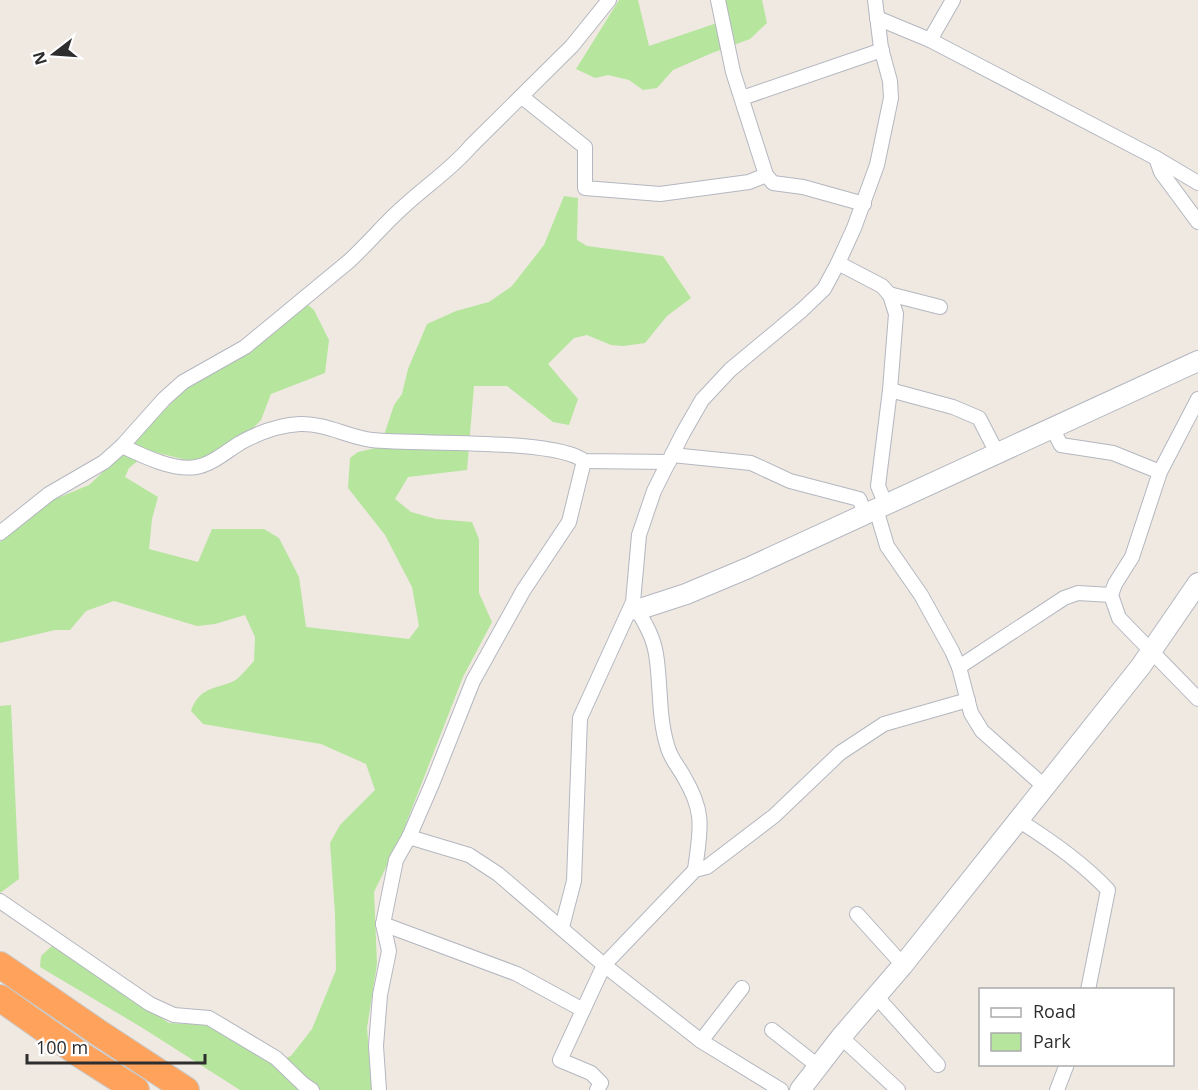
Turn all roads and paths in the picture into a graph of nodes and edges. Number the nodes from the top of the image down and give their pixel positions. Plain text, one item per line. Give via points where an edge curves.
1 (609, 0) edge
2 (718, 0) edge
3 (875, 0) edge
4 (953, 0) edge
5 (877, 18) junction
6 (930, 40) junction
7 (882, 51) junction
8 (522, 97) junction
9 (742, 98) junction
10 (1156, 159) junction
11 (766, 175) junction
12 (1198, 183) edge
13 (864, 204) junction
14 (1198, 222) edge
15 (838, 263) junction
16 (888, 294) junction
17 (940, 308) dead end
18 (1198, 361) edge
19 (890, 390) junction
20 (1198, 399) edge
21 (1052, 428) junction
22 (122, 446) junction
23 (997, 453) junction
24 (671, 458) junction
25 (584, 462) junction
26 (1160, 472) junction
27 (876, 509) junction
28 (0, 533) edge
29 (1198, 584) edge
30 (1111, 595) junction
31 (635, 606) junction
32 (1151, 652) junction
33 (959, 667) junction
34 (1198, 699) edge
35 (968, 700) junction
36 (1045, 787) junction
37 (1018, 820) junction
38 (409, 837) junction
39 (695, 870) junction
40 (0, 902) edge
41 (857, 914) dead end
42 (383, 924) junction
43 (562, 927) junction
44 (604, 964) junction
45 (0, 965) edge
46 (903, 965) junction
47 (742, 988) dead end
48 (1088, 988) edge
49 (876, 996) junction
50 (0, 998) edge
51 (583, 1010) junction
52 (772, 1030) dead end
53 (841, 1037) junction
54 (701, 1041) junction
55 (938, 1065) dead end
56 (818, 1066) junction
57 (1067, 1066) edge
58 (136, 1090) edge
59 (186, 1090) edge
60 (312, 1090) edge
61 (379, 1090) edge
62 (597, 1090) edge
63 (781, 1090) edge
64 (800, 1090) edge
65 (898, 1090) edge
66 (1057, 1090) edge

1 - 8 street
2 - 9 street
3 - 5 street
4 - 6 street
5 - 6 street
5 - 7 street
6 - 10 street
7 - 9 street
7 - 13 street via 891,98 878,165
8 - 11 street via 585,147 585,188 660,194 749,182
8 - 22 street via 348,262 245,347 183,382
9 - 11 street
10 - 12 street
10 - 14 street via 1161,172
11 - 13 street via 773,183
13 - 15 street
15 - 16 street via 882,286
15 - 24 street via 824,289 729,370 702,400
16 - 17 street
16 - 19 street via 896,314
18 - 21 street
19 - 23 street via 980,418
19 - 27 street
20 - 26 street
21 - 23 street
21 - 26 street via 1061,446 1113,453
22 - 25 street via 156,460 196,467 270,429 301,424 370,440 523,447 576,455
22 - 28 street via 92,471 49,494
23 - 27 street
24 - 25 street
24 - 27 street via 751,463 790,481 859,499
24 - 31 street via 639,535
25 - 38 street via 569,522 523,591 473,681
26 - 30 street via 1132,558
27 - 31 street via 708,585
27 - 33 street via 887,546 921,595
29 - 32 street
30 - 32 street via 1119,618
30 - 33 street via 1078,593 1064,598
31 - 39 street via 656,653 666,745 697,801 701,820
31 - 43 street via 580,718 574,881
32 - 34 street
32 - 36 street
33 - 35 street
35 - 36 street via 982,731
35 - 39 street via 884,724 840,753 774,816 707,867
36 - 37 street
37 - 46 street
37 - 48 street via 1108,890
38 - 42 street via 396,860
38 - 43 street via 469,855 498,873
39 - 44 street
40 - 60 street via 150,1004 174,1015 209,1018 276,1058
41 - 46 street
42 - 51 street via 517,974
42 - 61 street via 389,951 376,1046
43 - 44 street
44 - 51 street
44 - 54 street
45 - 59 highway
46 - 49 street
47 - 54 street
49 - 53 street
49 - 55 street
50 - 58 highway
51 - 62 street via 560,1060 591,1073 601,1083
52 - 56 street
53 - 56 street
53 - 65 street
54 - 63 street
56 - 64 street
57 - 66 street

